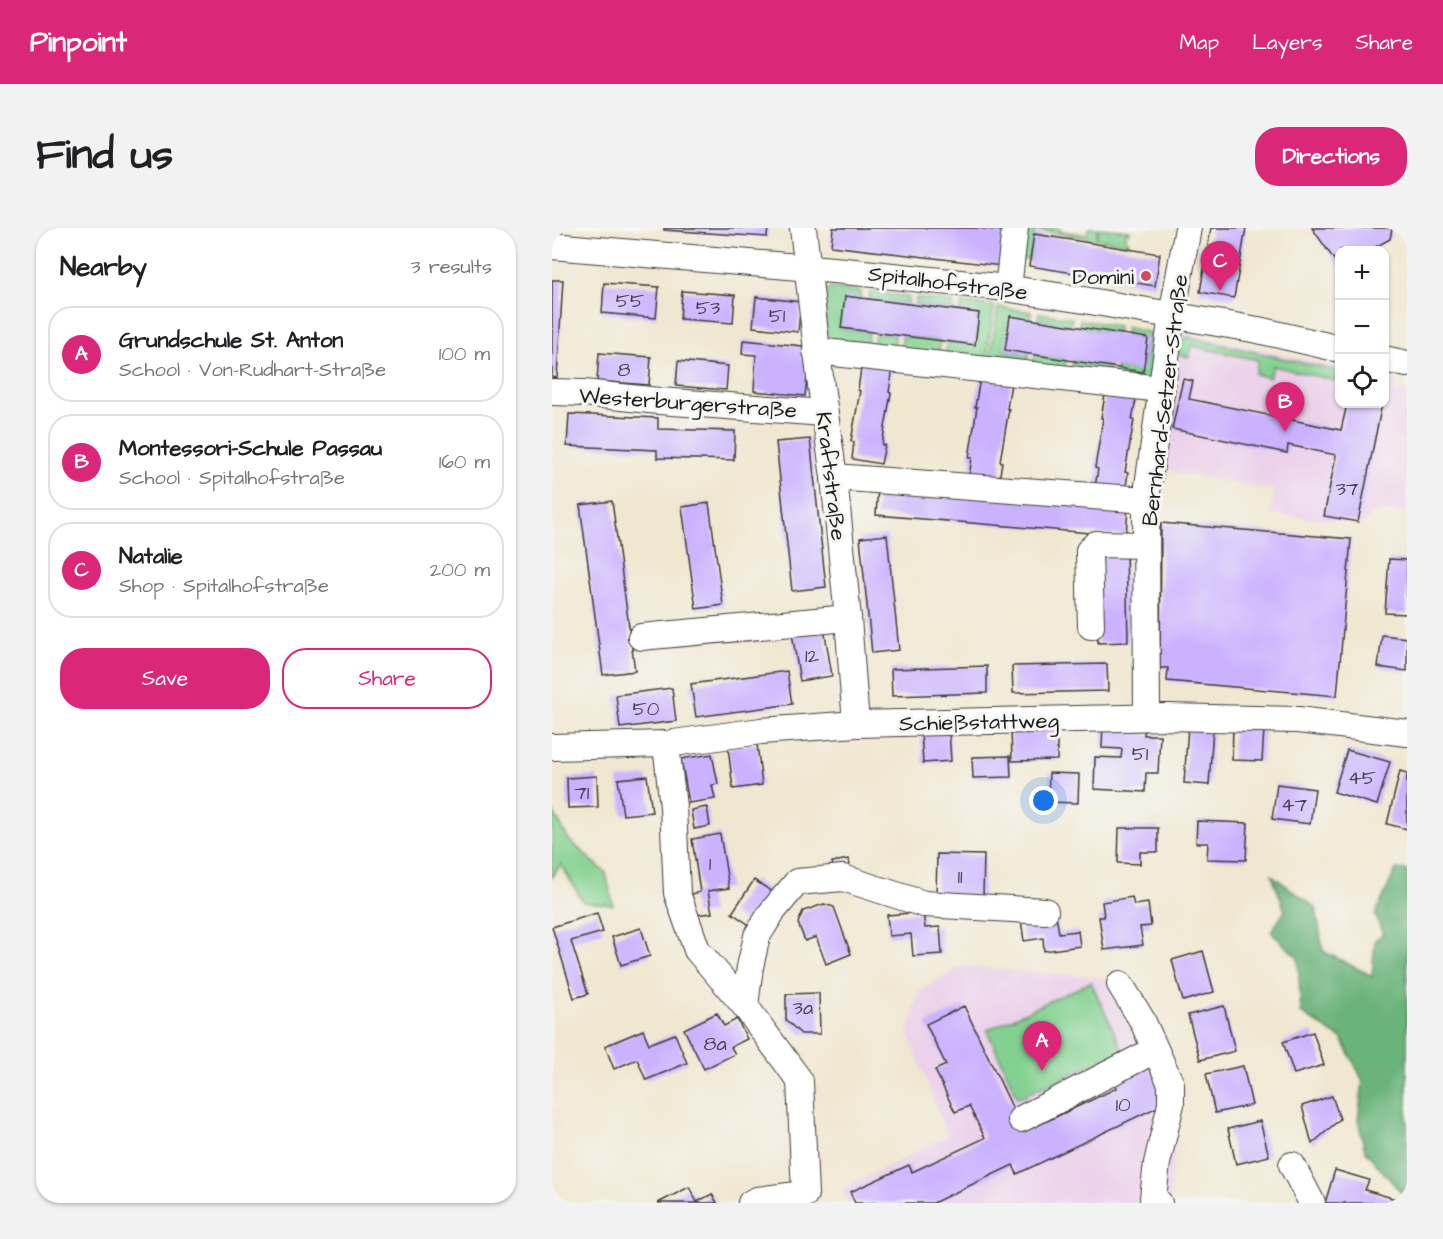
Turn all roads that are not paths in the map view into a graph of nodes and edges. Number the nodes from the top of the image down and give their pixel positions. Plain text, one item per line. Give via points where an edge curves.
1 (803, 228) edge
2 (1015, 228) edge
3 (1188, 228) edge
4 (552, 246) edge
5 (806, 267) junction
6 (1008, 288) junction
7 (1172, 315) junction
8 (1335, 348) edge
9 (816, 351) junction
10 (1389, 360) edge
11 (1407, 364) edge
12 (1161, 389) junction
13 (552, 392) edge
14 (824, 413) junction
15 (834, 477) junction
16 (1146, 500) junction
17 (1146, 544) junction
18 (848, 618) junction
19 (1091, 626) dead end
20 (641, 637) dead end
21 (1147, 717) junction
22 (856, 724) junction
23 (1407, 733) edge
24 (666, 744) junction
25 (552, 747) edge
26 (832, 866) dead end
27 (797, 882) junction
28 (1045, 911) dead end
29 (1120, 984) dead end
30 (745, 1006) junction
31 (1155, 1050) junction
32 (1021, 1119) dead end
33 (1292, 1165) dead end
34 (1156, 1200) edge
35 (751, 1203) edge
36 (1312, 1203) edge

1 - 5 street, Kraftstraße
2 - 6 street
3 - 7 street, Bernhard-Setzer-Straße
4 - 5 street, Spitalhofstraße
5 - 6 street, Spitalhofstraße
5 - 9 street, Kraftstraße
6 - 7 street, Spitalhofstraße
7 - 8 street, Spitalhofstraße
7 - 12 street, Bernhard-Setzer-Straße
9 - 12 street
9 - 14 street, Kraftstraße
10 - 11 street
12 - 16 street, Bernhard-Setzer-Straße
13 - 14 street, Westerburgerstraße
14 - 15 street, Kraftstraße
15 - 16 street
15 - 18 street, Kraftstraße
16 - 17 street, Bernhard-Setzer-Straße
17 - 19 street via 1096,544 1089,551
17 - 21 street, Bernhard-Setzer-Straße
18 - 20 street
18 - 22 street, Kraftstraße
21 - 22 street, Schießstattweg
21 - 23 street, Schießstattweg via 1298,720
22 - 24 street, Schießstattweg
24 - 25 street, Schießstattweg
24 - 30 street via 677,893 697,950
26 - 27 street
27 - 28 street via 843,878 924,904
27 - 30 street via 757,936
29 - 31 street
30 - 35 street via 800,1081 805,1194
31 - 32 street
31 - 34 street via 1171,1084 1172,1104 1157,1163
33 - 36 street

